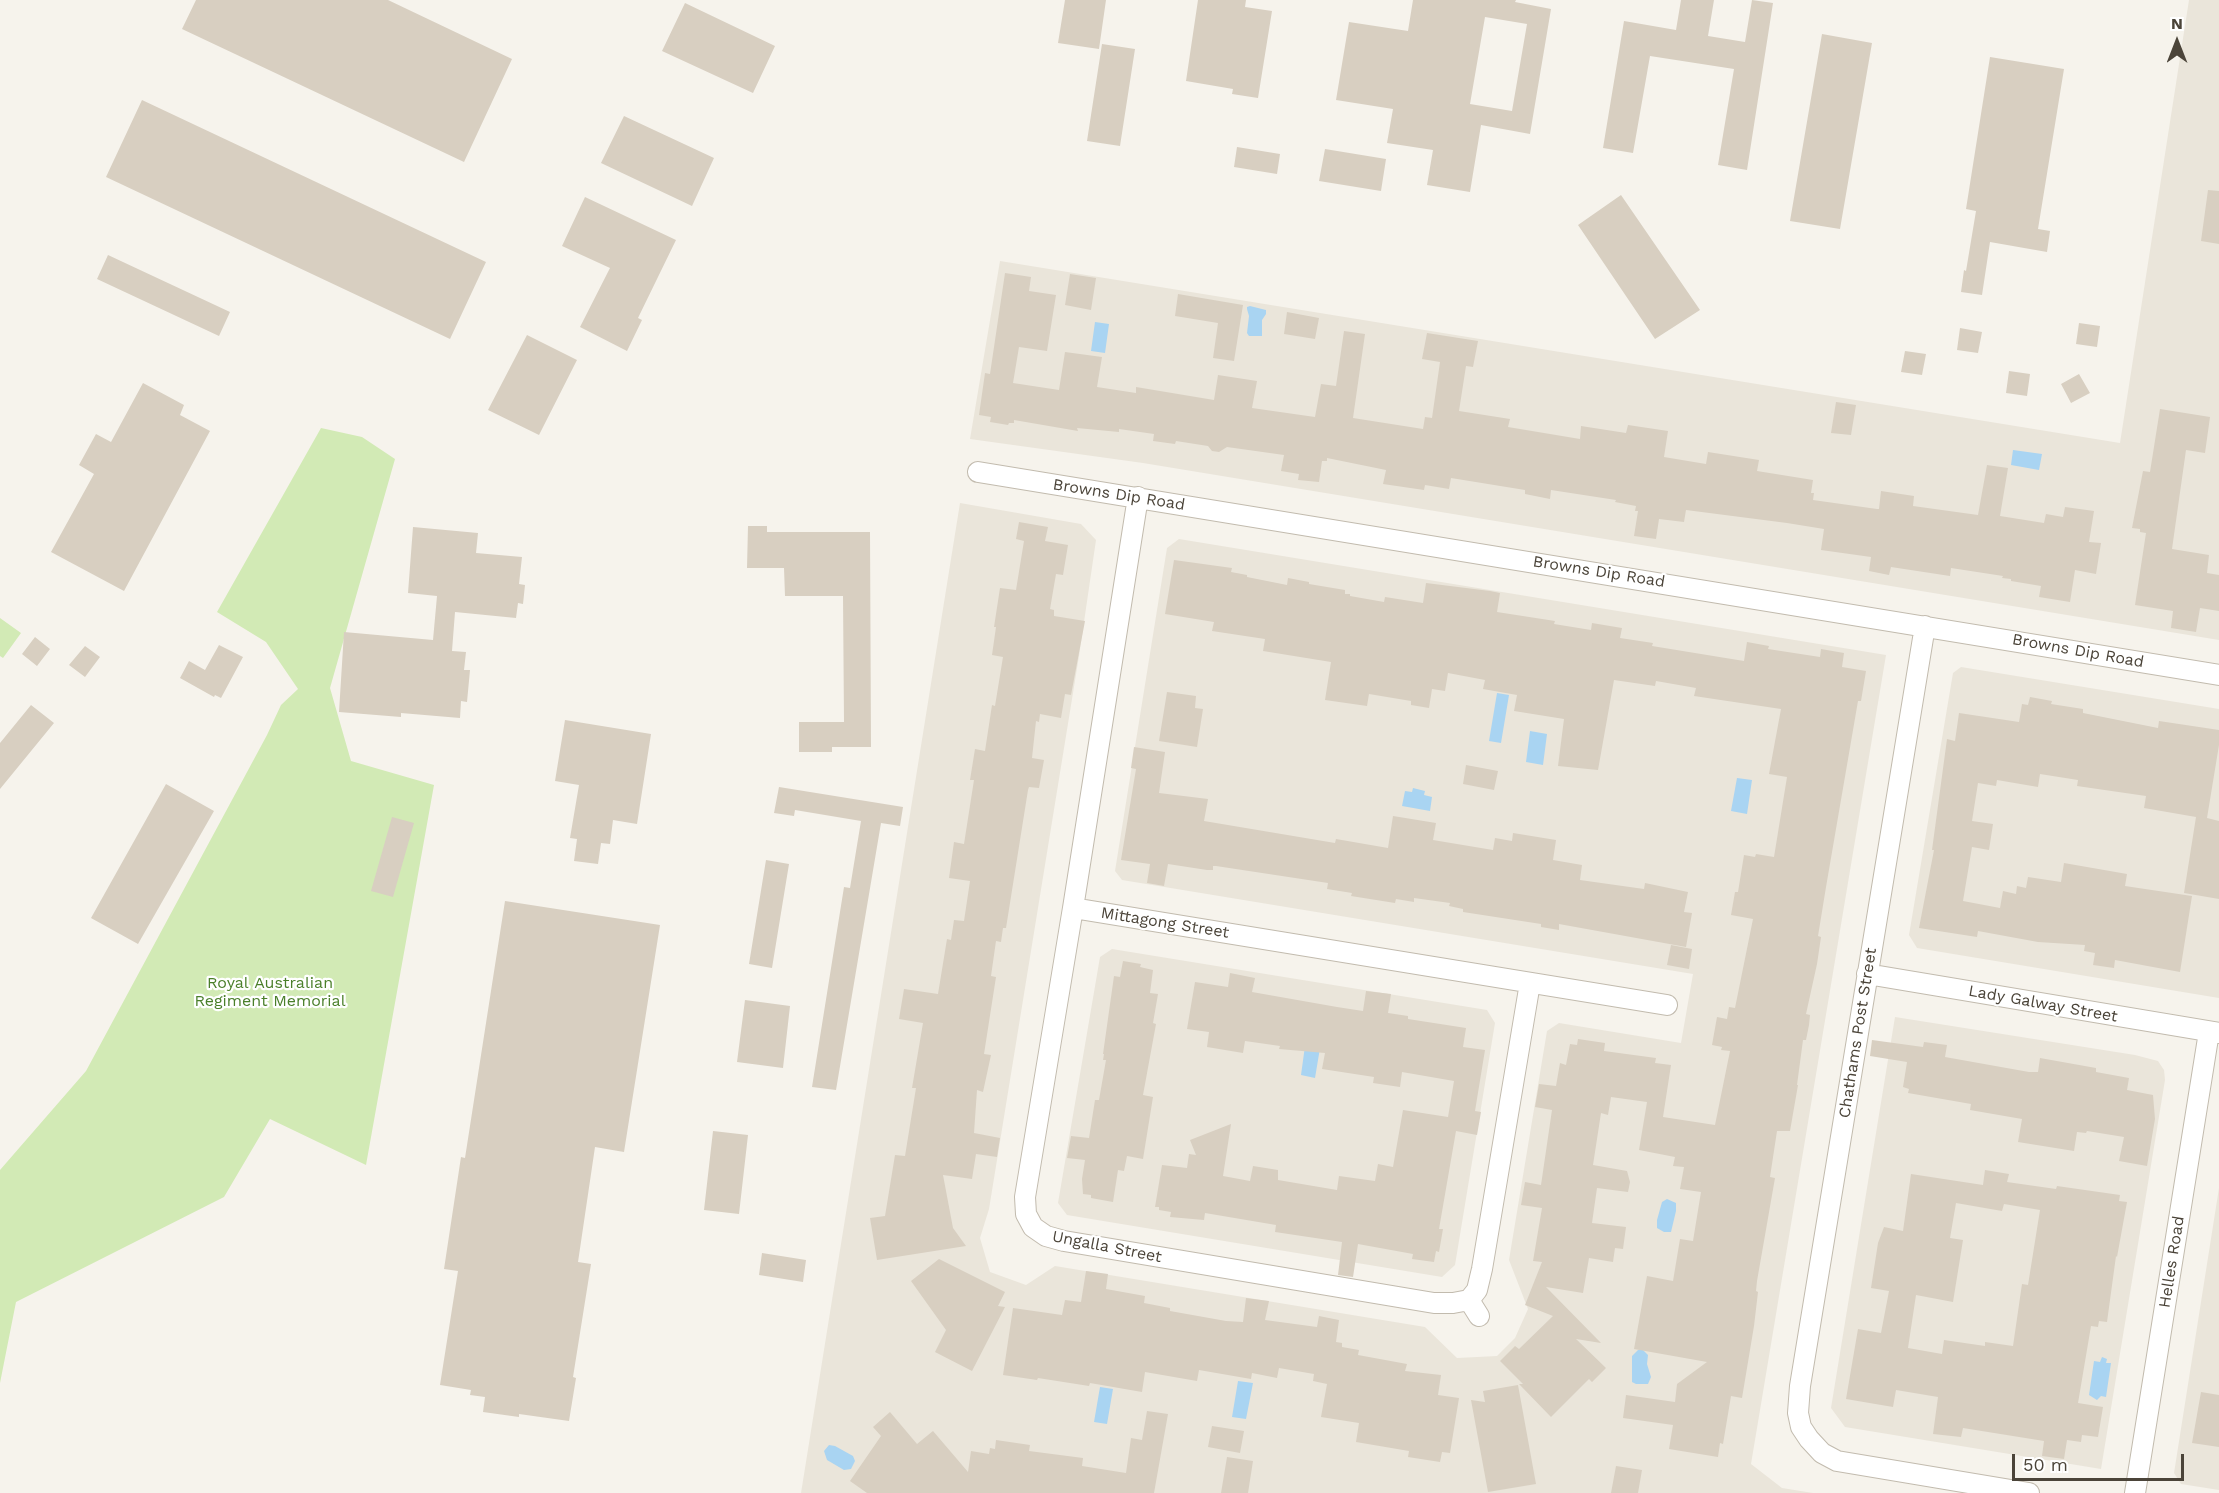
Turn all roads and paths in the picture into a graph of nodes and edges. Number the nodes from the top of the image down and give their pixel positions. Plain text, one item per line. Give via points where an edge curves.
1 (978, 472) dead end
2 (1138, 497) junction
3 (1925, 626) junction
4 (2219, 675) edge
5 (1073, 908) junction
6 (1868, 975) junction
7 (1530, 983) junction
8 (1667, 1005) dead end
9 (2214, 1033) edge
10 (1942, 1486) edge
11 (2029, 1493) edge
12 (2135, 1493) edge

1 - 2 street, Browns Dip Road
2 - 3 street, Browns Dip Road
2 - 5 street
3 - 4 street, Browns Dip Road
3 - 6 street, Chathams Post Street
5 - 7 street, Mittagong Street
5 - 7 street, Ungalla Street via 1025,1197 1026,1214 1033,1227 1064,1241 1434,1303 1474,1308
6 - 9 street, Lady Galway Street
6 - 10 street, Chathams Post Street via 1798,1397 1799,1419 1809,1439 1837,1461
7 - 8 street, Mittagong Street
9 - 12 street, Helles Road
10 - 11 street

